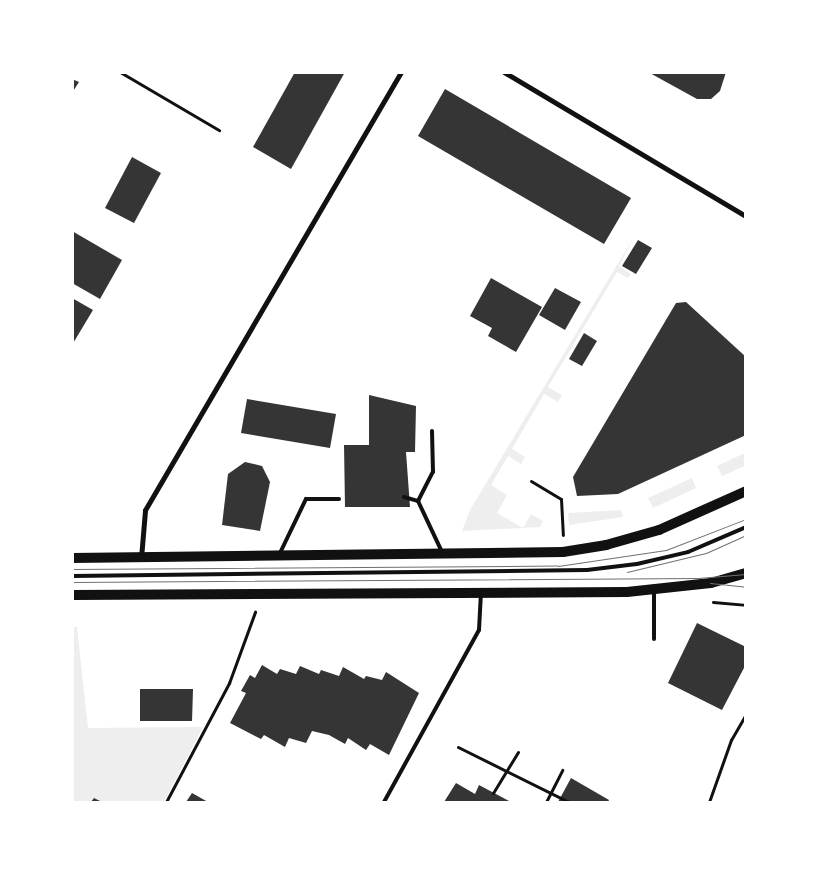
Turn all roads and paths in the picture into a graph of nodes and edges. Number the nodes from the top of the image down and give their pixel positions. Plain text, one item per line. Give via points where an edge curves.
1 (120, 72) edge
2 (401, 72) edge
3 (504, 72) edge
4 (219, 130) dead end
5 (746, 216) edge
6 (432, 432) dead end
7 (530, 481) dead end
8 (746, 491) edge
9 (404, 497) dead end
10 (339, 499) dead end
11 (418, 501) junction
12 (746, 527) edge
13 (563, 552) junction
14 (443, 554) junction
15 (278, 556) junction
16 (72, 558) edge
17 (141, 558) junction
18 (746, 573) edge
19 (72, 576) edge
20 (654, 591) junction
21 (482, 593) junction
22 (261, 594) junction
23 (72, 595) edge
24 (654, 639) dead end
25 (746, 714) edge
26 (458, 746) dead end
27 (518, 752) dead end
28 (562, 770) dead end
29 (506, 771) junction
30 (493, 793) dead end
31 (551, 793) junction
32 (166, 802) edge
33 (384, 802) edge
34 (546, 802) edge
35 (569, 802) edge
36 (709, 802) edge

1 - 4 path
2 - 17 street via 145,510
3 - 5 street
6 - 11 lane via 433,472
7 - 13 path via 562,499
8 - 13 main road via 659,530 606,545
9 - 11 lane
10 - 15 lane via 306,499
11 - 14 lane
12 - 19 lane via 688,552 637,564 587,570
13 - 14 main road
14 - 15 main road
15 - 17 main road
16 - 17 main road
18 - 20 main road via 712,583
20 - 21 main road
20 - 24 lane
21 - 22 main road
21 - 33 lane via 479,630
22 - 23 main road
22 - 32 path via 229,683
25 - 36 path via 731,740
26 - 29 path
27 - 29 path
28 - 31 path
29 - 30 path
29 - 31 path
31 - 34 path
31 - 35 path

